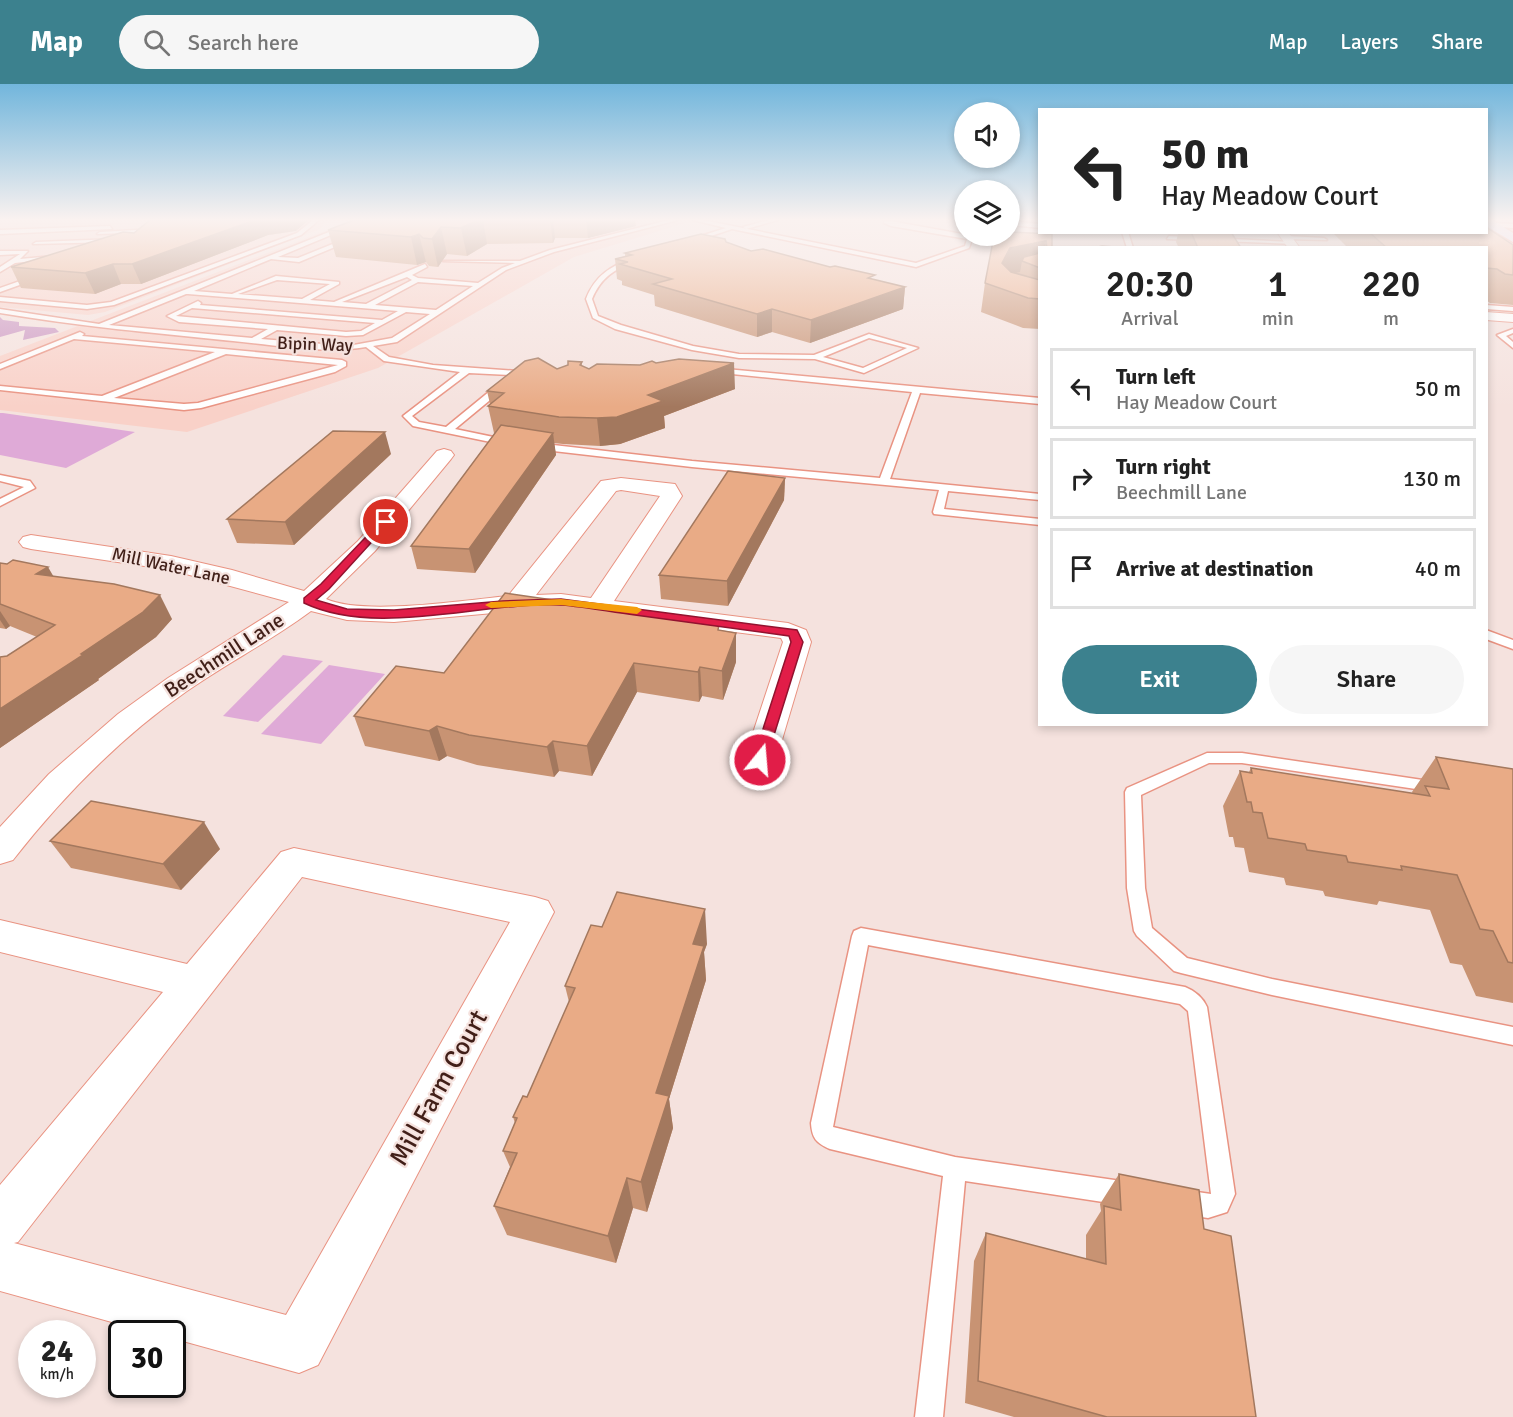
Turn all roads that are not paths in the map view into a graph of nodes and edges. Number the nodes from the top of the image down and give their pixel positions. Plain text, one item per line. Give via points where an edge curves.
1 (23, 282) edge
2 (170, 282) edge
3 (207, 282) edge
4 (261, 282) edge
5 (297, 282) edge
6 (328, 282) edge
7 (388, 282) edge
8 (413, 282) edge
9 (444, 282) edge
10 (483, 282) edge
11 (596, 282) edge
12 (478, 285) junction
13 (0, 290) edge
14 (185, 291) junction
15 (218, 294) junction
16 (231, 295) junction
17 (265, 298) junction
18 (0, 299) edge
19 (303, 301) junction
20 (333, 303) junction
21 (190, 306) junction
22 (368, 306) junction
23 (1488, 307) edge
24 (406, 309) junction
25 (1513, 309) edge
26 (0, 311) edge
27 (437, 312) junction
28 (1488, 316) edge
29 (1513, 318) edge
30 (384, 322) junction
31 (100, 326) junction
32 (276, 328) junction
33 (1513, 332) edge
34 (73, 337) junction
35 (253, 340) junction
36 (367, 345) junction
37 (1513, 345) edge
38 (226, 351) junction
39 (815, 357) junction
40 (770, 358) junction
41 (0, 367) edge
42 (467, 370) junction
43 (710, 370) edge
44 (517, 373) junction
45 (762, 373) junction
46 (539, 374) edge
47 (0, 388) edge
48 (918, 390) junction
49 (103, 399) junction
50 (1038, 400) edge
51 (446, 442) junction
52 (0, 478) edge
53 (884, 481) junction
54 (944, 488) junction
55 (1038, 497) edge
56 (0, 503) edge
57 (1038, 522) edge
58 (31, 542) dead end
59 (308, 600) junction
60 (516, 603) junction
61 (599, 605) junction
62 (1488, 635) edge
63 (1513, 645) edge
64 (760, 760) dead end
65 (1455, 790) edge
66 (6, 836) edge
67 (0, 936) edge
68 (195, 983) junction
69 (1513, 1036) edge
70 (956, 1168) junction
71 (0, 1224) edge
72 (0, 1265) edge
73 (929, 1417) edge

1 - 13 lane
2 - 18 lane via 112,304 87,307
3 - 14 lane
4 - 16 lane
5 - 17 lane
6 - 19 lane via 337,283
7 - 20 lane
8 - 22 lane
9 - 12 lane
10 - 12 lane, Bipin Way
11 - 40 lane via 589,299 595,317 692,348
12 - 27 lane, Bipin Way
14 - 15 lane
14 - 31 lane
15 - 16 lane
15 - 21 lane
16 - 17 lane
17 - 19 lane
19 - 20 lane
20 - 22 lane
21 - 30 lane
21 - 32 lane via 170,316
22 - 24 lane
23 - 25 lane
24 - 27 lane
24 - 30 lane
26 - 31 lane, Bipin Way
27 - 36 lane, Bipin Way via 394,340
28 - 29 street
30 - 32 lane via 355,334
31 - 34 lane
31 - 35 lane, Bipin Way
32 - 35 lane
33 - 37 lane via 1501,335
34 - 38 lane
34 - 41 lane
35 - 36 lane, Bipin Way via 348,348
35 - 38 lane
36 - 42 lane via 387,359
38 - 49 lane
38 - 49 lane via 342,362 342,366 198,406
39 - 39 lane via 869,336 914,348 864,371
39 - 40 lane
40 - 45 lane
42 - 44 lane
42 - 51 lane via 407,416
43 - 45 lane
44 - 46 lane
44 - 51 lane
45 - 48 lane
47 - 49 lane
48 - 50 lane
48 - 53 lane
51 - 53 lane via 480,438 692,464
51 - 59 street, Beechmill Lane via 371,539
52 - 56 lane via 26,483 30,488
53 - 54 lane
54 - 55 lane
54 - 57 lane via 938,512
58 - 59 street, Mill Water Lane via 171,563
59 - 60 street, Mill Water Lane via 347,612 394,614
59 - 66 street, Beechmill Lane via 186,678 132,718 60,781
60 - 61 street, Mill Water Lane
60 - 61 street via 609,486 667,489 671,496
61 - 64 street, Mill Water Lane via 788,631 796,636
62 - 63 lane
65 - 69 lane via 1242,758 1207,758 1133,792 1136,888 1143,931 1180,965
67 - 68 street
68 - 71 street, Mill Farm Court
68 - 72 street, Mill Farm Court via 294,862 535,912 299,1346
70 - 70 lane via 830,1138 824,1133 822,1123 861,936 1185,996 1197,1007 1223,1194 1219,1204 1208,1206
70 - 73 lane

